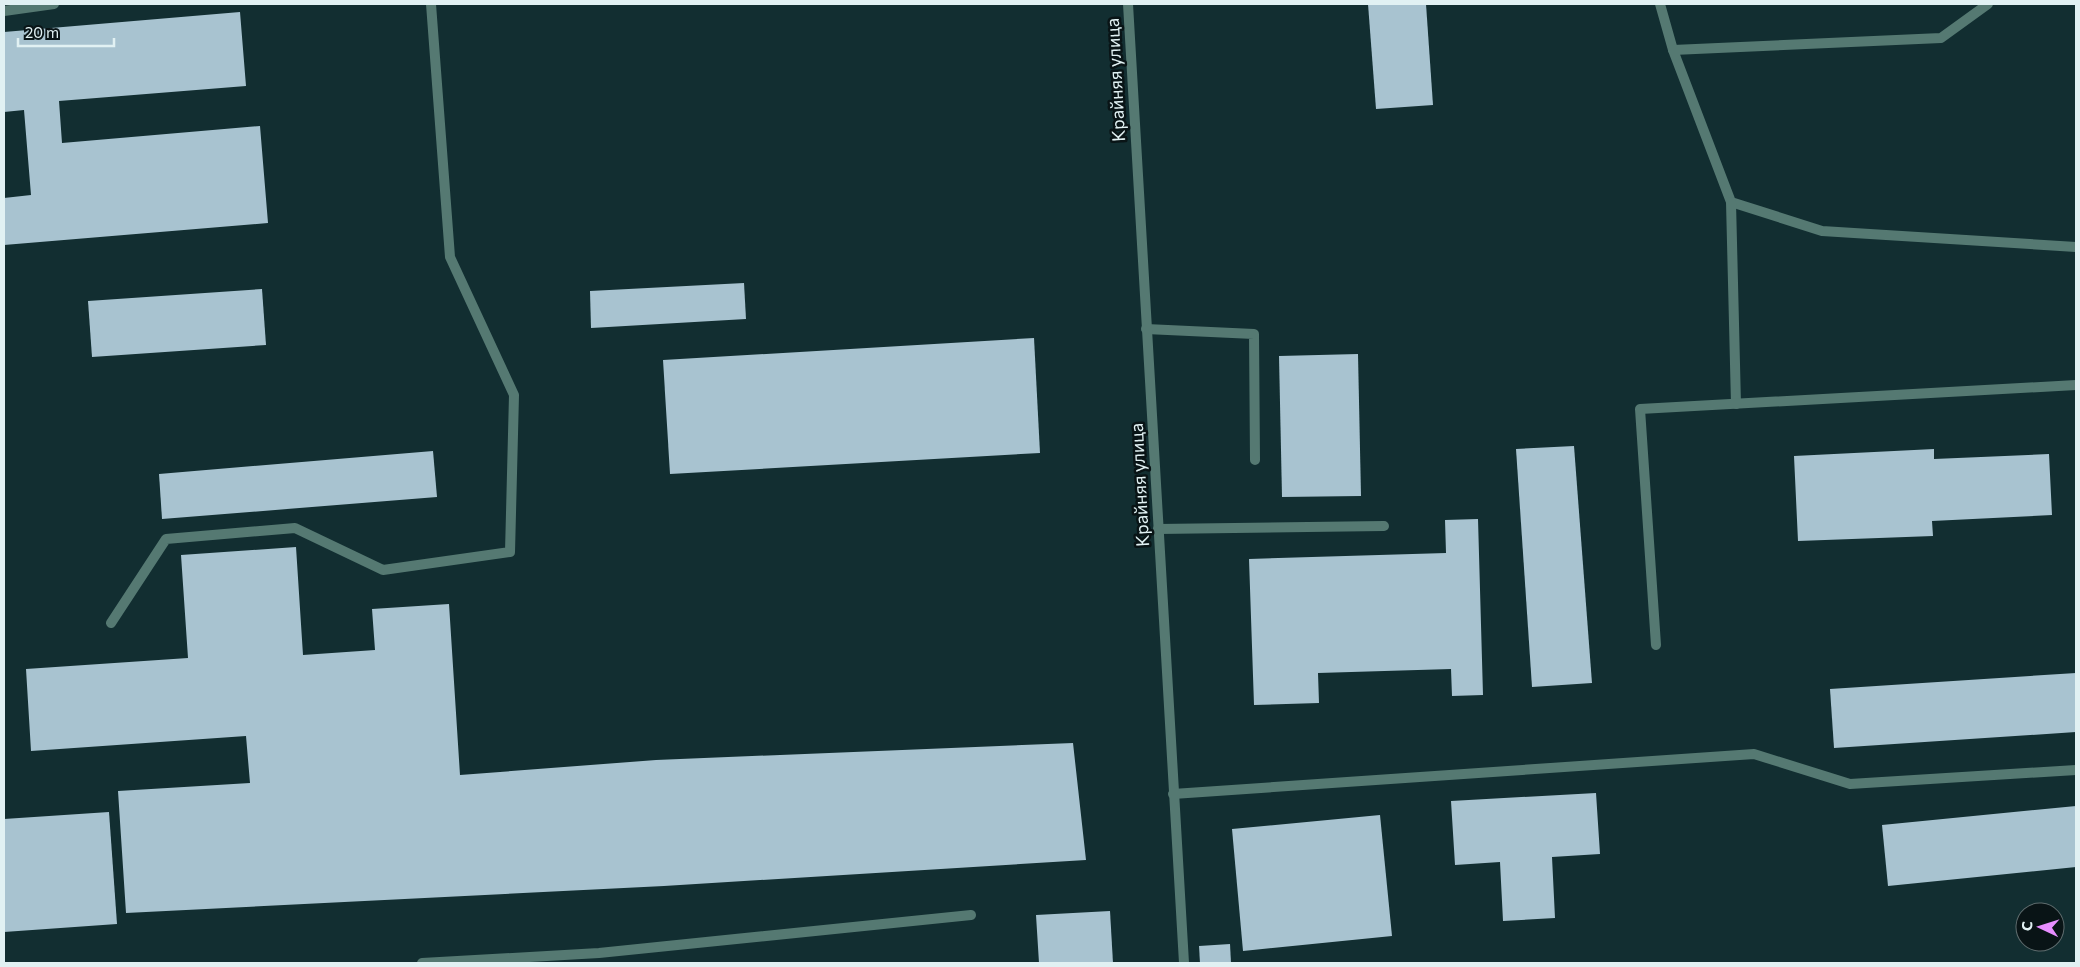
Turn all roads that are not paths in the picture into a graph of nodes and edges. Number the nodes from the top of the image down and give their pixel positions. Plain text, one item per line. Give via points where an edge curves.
1 (54, 4) edge
2 (431, 4) edge
3 (1128, 4) edge
4 (1660, 4) edge
5 (1988, 4) edge
6 (4, 11) edge
7 (1674, 50) junction
8 (1731, 202) junction
9 (2076, 248) edge
10 (1146, 329) junction
11 (2076, 385) edge
12 (1736, 404) junction
13 (1255, 460) dead end
14 (1384, 526) dead end
15 (1158, 529) junction
16 (111, 623) dead end
17 (1656, 646) dead end
18 (2076, 770) edge
19 (1173, 794) junction
20 (971, 915) dead end
21 (422, 963) edge
22 (1184, 963) edge

1 - 6 street
2 - 16 street via 450,257 514,395 510,552 383,570 295,528 166,539
3 - 10 street, Крайняя улица
4 - 7 street
5 - 7 street via 1941,38
7 - 8 street
8 - 9 street via 1822,231
8 - 12 street
10 - 13 street via 1254,334
10 - 15 street, Крайняя улица
11 - 12 street
12 - 17 street via 1640,409
14 - 15 street
15 - 19 street, Крайняя улица
18 - 19 street via 1850,784 1754,754
19 - 22 street, Крайняя улица
20 - 21 street via 599,954

